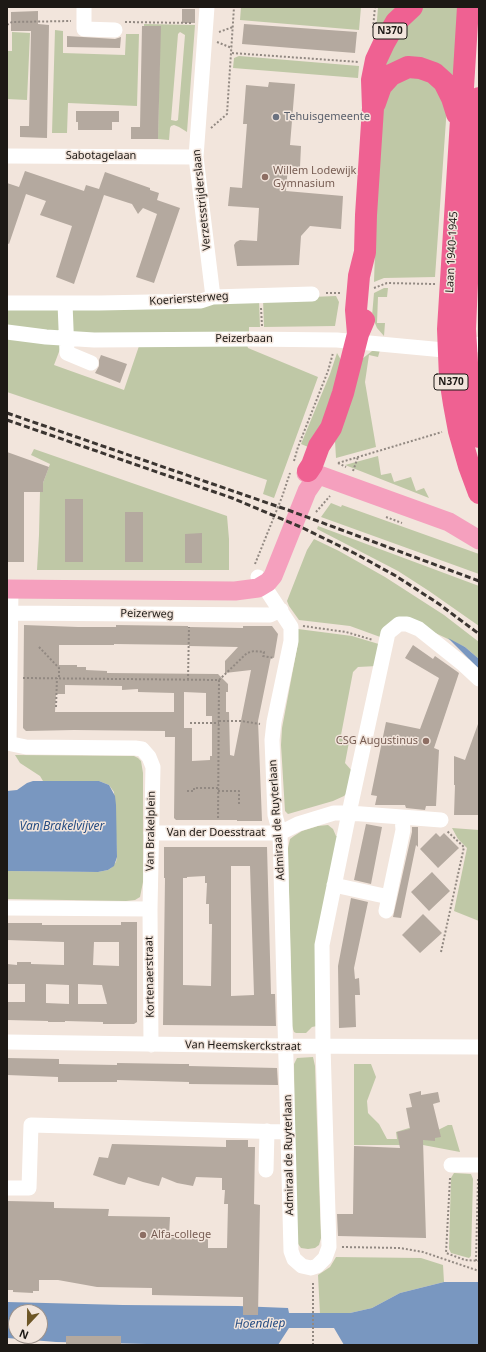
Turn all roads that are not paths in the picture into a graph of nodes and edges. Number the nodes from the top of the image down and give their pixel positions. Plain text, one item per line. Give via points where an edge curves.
1 (207, 7) edge
2 (412, 7) edge
3 (468, 7) edge
4 (84, 14) edge
5 (115, 30) road end
6 (373, 108) junction
7 (474, 112) edge
8 (7, 156) edge
9 (196, 157) junction
10 (365, 252) junction
11 (453, 273) junction
12 (312, 294) road end
13 (213, 297) junction
14 (7, 303) edge
15 (65, 303) junction
16 (7, 332) edge
17 (350, 338) junction
18 (67, 339) junction
19 (479, 344) edge
20 (90, 363) dead end
21 (479, 437) edge
22 (299, 472) junction
23 (479, 493) edge
24 (449, 522) junction
25 (479, 526) edge
26 (479, 540) edge
27 (255, 580) junction
28 (9, 589) edge
29 (281, 610) junction
30 (11, 613) junction
31 (479, 679) edge
32 (8, 743) edge
33 (349, 813) junction
34 (402, 817) junction
35 (441, 820) road end
36 (151, 833) junction
37 (280, 833) junction
38 (334, 885) junction
39 (7, 908) edge
40 (150, 909) junction
41 (7, 1042) edge
42 (151, 1044) junction
43 (286, 1046) junction
44 (323, 1046) junction
45 (479, 1047) edge
46 (267, 1132) junction
47 (288, 1132) junction
48 (451, 1165) road end
49 (479, 1165) edge
50 (266, 1170) dead end
51 (7, 1188) edge

1 - 9 street, Verzetsstrijderslaan
2 - 6 highway, N370 via 396,22 378,54 372,80
3 - 7 highway, Laan 1940-1945 / N370
4 - 5 street via 84,28
6 - 7 highway, N370 via 381,86 387,78 408,67 434,73 444,82 452,98
6 - 10 highway, N370
7 - 11 highway, Laan 1940-1945 / N370
8 - 9 street, Sabotagelaan
9 - 13 street, Verzetsstrijderslaan
10 - 17 highway, N370
10 - 17 highway, N370 via 370,277 368,311
11 - 21 highway, Laan 1940-1945 / N370
11 - 23 highway, Laan 1940-1945 / N370 via 448,329 450,378 459,431
12 - 13 street, Koeriersterweg
13 - 15 street, Koeriersterweg via 200,300
14 - 15 street, Koeriersterweg
15 - 18 street
16 - 18 street, Peizerbaan
17 - 18 street, Peizerbaan
17 - 19 street, Peizerbaan via 444,350
17 - 22 highway via 343,393 331,428 330,450 323,468
18 - 20 street via 67,353
22 - 24 main road
22 - 27 main road via 307,490 273,576
24 - 25 main road
24 - 26 main road
27 - 28 main road via 235,591
27 - 29 street
28 - 30 street
29 - 30 street, Peizerweg via 270,616
29 - 37 street, Admiraal de Ruyterlaan via 291,627 291,640 272,740 275,815
30 - 32 street
31 - 33 street via 419,628 399,624 388,633
32 - 36 street, Van Brakelplein via 26,747 142,749 153,767
33 - 34 street
33 - 37 street, Van der Doesstraat via 334,813 298,824
33 - 38 street
34 - 35 street
34 - 38 street via 403,830 388,904
36 - 37 street, Van der Doesstraat
36 - 40 street, Van Brakelplein
37 - 43 street, Admiraal de Ruyterlaan
38 - 44 street via 322,945
39 - 40 street
40 - 42 street, Kortenaerstraat
41 - 42 street, Van Heemskerckstraat
42 - 43 street, Van Heemskerckstraat
43 - 44 street, Van Heemskerckstraat
43 - 47 street, Admiraal de Ruyterlaan
44 - 45 street, Van Heemskerckstraat
44 - 47 street, Admiraal de Ruyterlaan via 329,1247 323,1262 311,1268 297,1263 291,1251
46 - 47 street
46 - 50 street
46 - 51 street via 31,1125 29,1188
48 - 49 street

